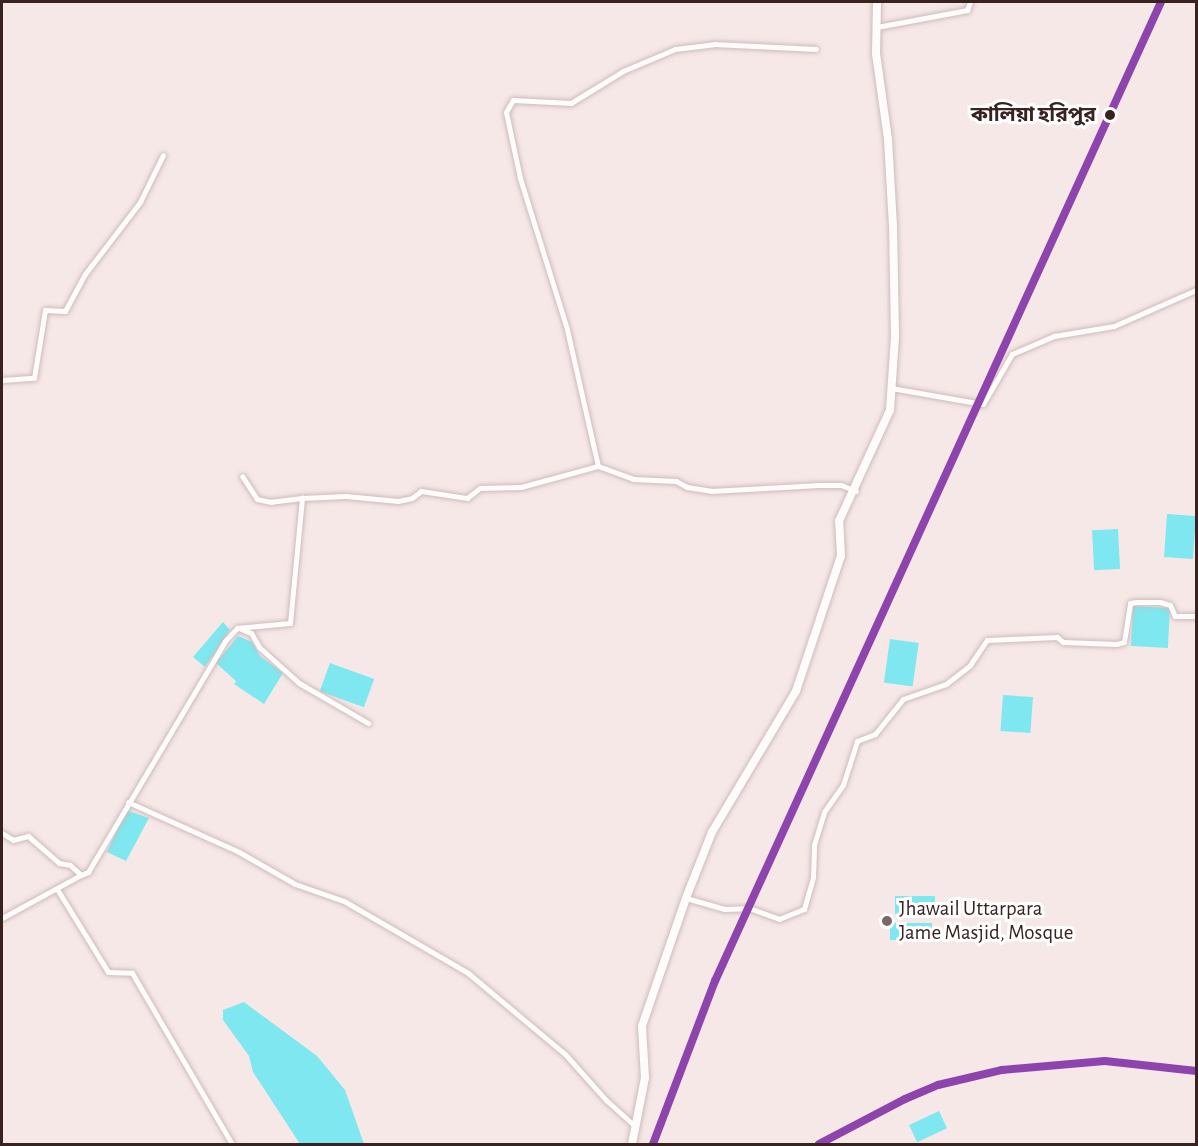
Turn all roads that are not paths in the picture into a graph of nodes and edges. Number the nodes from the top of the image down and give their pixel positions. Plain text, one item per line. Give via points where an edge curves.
1 (877, 2) edge
2 (970, 2) edge
3 (877, 27) junction
4 (816, 49) dead end
5 (163, 155) dead end
6 (1197, 290) edge
7 (2, 380) edge
8 (891, 388) junction
9 (598, 466) junction
10 (242, 476) dead end
11 (856, 491) junction
12 (302, 498) junction
13 (1197, 616) edge
14 (237, 628) junction
15 (368, 723) dead end
16 (128, 802) junction
17 (2, 833) edge
18 (81, 875) junction
19 (57, 889) junction
20 (686, 897) junction
21 (2, 918) edge
22 (636, 1127) junction
23 (232, 1144) edge
24 (632, 1144) edge

1 - 3 main road
2 - 3 street via 967,10
3 - 8 main road via 893,226 895,337
4 - 9 street via 714,44 675,49 623,71 571,103 513,100 506,112 520,178 567,329
5 - 7 street via 140,202 85,274 65,311 45,310 34,378
6 - 8 street via 1114,326 1054,336 1012,354 983,404
8 - 11 main road via 890,410
9 - 11 street via 633,479 676,481 711,491 819,485 841,485
9 - 12 street via 521,487 480,488 467,498 421,491 398,501 346,496
10 - 12 street via 257,499 272,502
11 - 20 main road via 839,521 841,555 796,691 712,832
12 - 14 street via 290,623
13 - 20 street via 1175,615 1170,605 1160,602 1137,602 1130,603 1124,642 1090,645 1057,637 987,640 970,665 946,684 903,699 875,734 857,741 843,785 824,812 814,845 813,877 804,909 779,919
14 - 15 street via 251,633 259,646 299,682
14 - 16 street via 225,641
16 - 18 street via 88,872
16 - 22 street via 239,852 295,884 344,901 468,973 565,1054
17 - 18 street via 13,840 28,836 55,861 70,865
18 - 19 street
19 - 21 street
19 - 23 street via 108,972 132,973
20 - 22 main road via 642,1026 645,1078
22 - 24 main road

